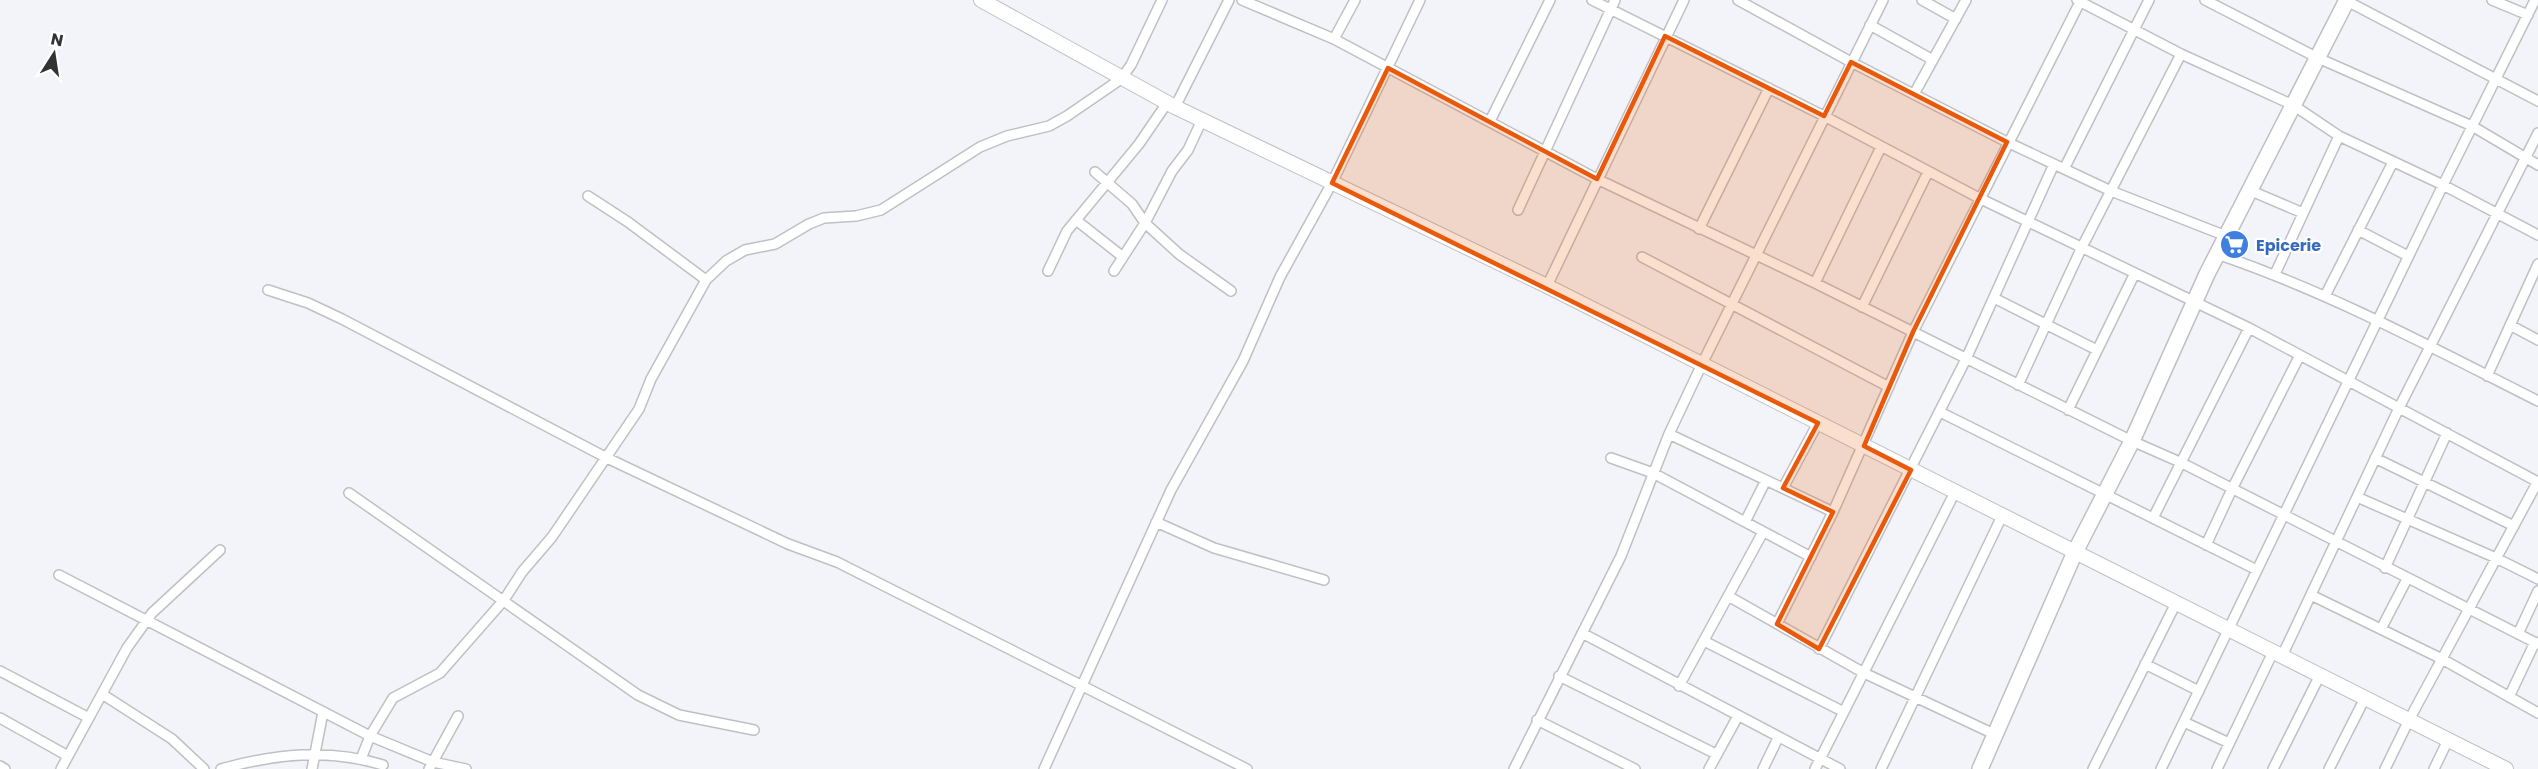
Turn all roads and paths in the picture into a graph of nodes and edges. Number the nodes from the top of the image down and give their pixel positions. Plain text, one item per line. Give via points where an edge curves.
1 (981, 0) edge
2 (1162, 0) edge
3 (1229, 0) edge
4 (1242, 0) edge
5 (1355, 0) edge
6 (1420, 0) edge
7 (1550, 0) edge
8 (1592, 0) edge
9 (1615, 0) edge
10 (1683, 0) edge
11 (1883, 0) edge
12 (1922, 0) edge
13 (1966, 0) edge
14 (2149, 0) edge
15 (2205, 0) edge
16 (2346, 0) edge
17 (2492, 0) edge
18 (2535, 0) edge
19 (1744, 1) edge
20 (2079, 1) edge
21 (1610, 10) junction
22 (2528, 15) junction
23 (1956, 19) junction
24 (1870, 25) junction
25 (2133, 30) junction
26 (1665, 36) junction
27 (1334, 39) junction
28 (2181, 54) junction
29 (2318, 58) junction
30 (1933, 60) junction
31 (1851, 62) junction
32 (1388, 68) junction
33 (1121, 79) junction
34 (2496, 79) junction
35 (1769, 88) junction
36 (1914, 94) junction
37 (2538, 101) edge
38 (1171, 105) junction
39 (2293, 105) junction
40 (1824, 116) junction
41 (1202, 120) junction
42 (1490, 121) junction
43 (2472, 126) junction
44 (2538, 133) edge
45 (2339, 136) junction
46 (2007, 142) junction
47 (1881, 147) junction
48 (1545, 150) junction
49 (2525, 158) junction
50 (2393, 162) junction
51 (2054, 164) junction
52 (2538, 165) edge
53 (2064, 169) junction
54 (1095, 172) dead end
55 (1928, 172) junction
56 (1597, 179) junction
57 (1332, 183) junction
58 (1108, 184) junction
59 (2443, 185) junction
60 (2249, 190) junction
61 (2111, 191) junction
62 (588, 196) dead end
63 (1979, 198) junction
64 (1518, 210) dead end
65 (2303, 213) junction
66 (2498, 214) junction
67 (1076, 220) junction
68 (2028, 222) junction
69 (1145, 223) junction
70 (1699, 229) junction
71 (2358, 230) junction
72 (2538, 235) edge
73 (2226, 237) junction
74 (2082, 248) junction
75 (2217, 254) junction
76 (1758, 255) junction
77 (2408, 256) junction
78 (1123, 257) junction
79 (1642, 257) dead end
80 (2538, 264) edge
81 (1048, 271) dead end
82 (1114, 271) dead end
83 (2135, 273) junction
84 (2275, 274) junction
85 (706, 280) junction
86 (1815, 283) junction
87 (1547, 286) junction
88 (268, 290) dead end
89 (1231, 291) dead end
90 (2325, 296) junction
91 (1994, 298) junction
92 (2195, 301) junction
93 (1732, 305) junction
94 (1862, 307) junction
95 (2377, 320) junction
96 (2046, 324) junction
97 (2510, 325) junction
98 (2249, 328) junction
99 (1913, 332) junction
100 (2538, 340) edge
101 (2430, 346) junction
102 (2097, 351) junction
103 (2300, 355) junction
104 (1966, 359) junction
105 (1702, 364) junction
106 (2487, 376) junction
107 (2348, 381) junction
108 (2018, 385) junction
109 (1889, 387) junction
110 (2538, 402) edge
111 (2399, 408) junction
112 (2068, 410) junction
113 (1940, 412) junction
114 (1818, 423) junction
115 (2447, 433) junction
116 (1669, 434) junction
117 (2132, 441) junction
118 (1864, 446) junction
119 (608, 458) junction
120 (1611, 458) dead end
121 (2375, 458) junction
122 (2182, 463) junction
123 (1911, 470) junction
124 (1653, 473) junction
125 (1766, 480) junction
126 (2424, 480) junction
127 (2538, 482) edge
128 (1783, 488) junction
129 (2232, 489) junction
130 (1955, 492) junction
131 (349, 493) dead end
132 (2105, 494) junction
133 (2357, 497) junction
134 (1833, 512) junction
135 (2002, 516) junction
136 (2283, 516) junction
137 (2153, 518) junction
138 (2407, 519) junction
139 (1156, 522) junction
140 (1745, 522) junction
141 (2514, 526) junction
142 (1763, 532) junction
143 (2336, 543) junction
144 (2206, 545) junction
145 (220, 550) dead end
146 (2075, 552) junction
147 (1811, 557) junction
148 (2496, 558) junction
149 (2385, 568) junction
150 (2257, 570) junction
151 (59, 575) dead end
152 (2407, 579) junction
153 (2538, 579) edge
154 (1324, 580) dead end
155 (2538, 591) edge
156 (2311, 595) junction
157 (1728, 596) junction
158 (504, 600) junction
159 (2176, 603) junction
160 (2469, 610) junction
161 (146, 621) junction
162 (1777, 624) junction
163 (2381, 629) junction
164 (2228, 630) junction
165 (1582, 633) junction
166 (2517, 634) junction
167 (1704, 641) junction
168 (2536, 643) edge
169 (1819, 649) junction
170 (2277, 654) junction
171 (2442, 659) junction
172 (2145, 664) junction
173 (0, 671) edge
174 (1864, 673) junction
175 (2320, 675) junction
176 (1559, 676) junction
177 (1679, 686) junction
178 (1082, 687) junction
179 (2199, 691) junction
180 (102, 694) junction
181 (2509, 697) junction
182 (1915, 698) junction
183 (2365, 698) junction
184 (323, 712) junction
185 (1844, 712) junction
186 (2538, 713) edge
187 (458, 716) dead end
188 (1738, 716) junction
189 (0, 718) edge
190 (89, 718) junction
191 (1537, 720) junction
192 (2409, 720) junction
193 (2184, 722) junction
194 (754, 730) dead end
195 (1994, 734) junction
196 (370, 736) junction
197 (1778, 738) junction
198 (2448, 740) junction
199 (2229, 743) junction
200 (315, 753) junction
201 (1716, 754) junction
202 (68, 756) junction
203 (362, 759) junction
204 (1820, 760) junction
205 (382, 765) dead end
206 (431, 765) edge
207 (0, 766) edge
208 (2490, 766) edge
209 (5, 769) edge
210 (61, 769) edge
211 (204, 769) edge
212 (220, 769) edge
213 (312, 769) edge
214 (466, 769) edge
215 (1044, 769) edge
216 (1247, 769) edge
217 (1514, 769) edge
218 (1635, 769) edge
219 (1709, 769) edge
220 (1763, 769) edge
221 (1815, 769) edge
222 (1840, 769) edge
223 (1881, 769) edge
224 (1980, 769) edge
225 (2093, 769) edge
226 (2161, 769) edge
227 (2217, 769) edge
228 (2273, 769) edge
229 (2329, 769) edge
230 (2385, 769) edge
231 (2434, 769) edge
232 (2506, 769) edge

1 - 33 street
2 - 33 street
3 - 38 street
4 - 27 street
5 - 27 street
6 - 32 street
7 - 42 street
8 - 21 street
9 - 21 street
10 - 26 street
11 - 24 street
12 - 23 street
13 - 23 street
14 - 25 street
15 - 29 street
16 - 29 main road
16 - 34 street
17 - 22 street
18 - 22 street
19 - 31 street
20 - 25 street
20 - 46 street
21 - 26 street
21 - 48 street
22 - 34 street
23 - 30 street
24 - 30 street
24 - 31 street
25 - 28 street
25 - 53 street
26 - 35 street
26 - 56 street
27 - 32 street
28 - 39 street
28 - 61 street
29 - 39 main road
29 - 43 street
30 - 36 street
31 - 36 street
31 - 40 street
32 - 42 street
32 - 57 street
33 - 38 street
33 - 85 street via 1049,126 980,147 881,210 824,218 809,224 775,244 745,250
34 - 37 street
34 - 43 street
35 - 40 street
35 - 70 street
36 - 46 street
38 - 41 street
38 - 58 street
39 - 45 street
39 - 60 main road
40 - 47 street
40 - 76 street
41 - 57 street
41 - 69 street
42 - 48 street
43 - 49 street
43 - 59 street
44 - 49 street
45 - 50 street
45 - 65 street
46 - 51 street
46 - 63 street
47 - 55 street
47 - 86 street
48 - 56 street
48 - 64 street
49 - 52 street
49 - 66 street
50 - 59 street
50 - 71 street
51 - 53 street
51 - 68 street
53 - 61 street
54 - 58 street
55 - 63 street
55 - 94 street
56 - 70 street
56 - 87 street
57 - 87 street
57 - 139 street via 1280,277 1243,361
58 - 67 street
58 - 69 street via 1132,204
59 - 66 street
59 - 77 street
60 - 65 street
60 - 73 main road
61 - 73 street
61 - 74 street
62 - 85 street
63 - 68 street
63 - 99 street
65 - 84 street
66 - 72 street
66 - 101 street
67 - 78 street
67 - 81 street
68 - 74 street
68 - 91 street
69 - 78 street
69 - 89 street via 1179,254
70 - 76 street
71 - 77 street
71 - 90 street
73 - 75 main road
74 - 83 street
74 - 96 street
75 - 84 street
75 - 92 main road
76 - 86 street
76 - 93 street
77 - 95 street
78 - 82 street
79 - 93 street
80 - 97 street
83 - 92 street
83 - 102 street
84 - 90 street
85 - 119 street via 651,379 639,409
86 - 94 street
87 - 105 street
88 - 119 street via 333,315
90 - 95 street
91 - 96 street
91 - 104 street
92 - 98 street
92 - 117 main road
93 - 105 street
93 - 109 street
94 - 99 street
95 - 101 street
95 - 107 street
96 - 102 street
96 - 108 street
97 - 100 street
97 - 106 street
98 - 103 street
98 - 122 street
99 - 104 street
99 - 109 street
101 - 106 street
101 - 111 street
102 - 112 street
103 - 107 street
103 - 129 street
104 - 108 street
104 - 113 street
105 - 114 street
105 - 116 street
106 - 110 street
107 - 111 street
107 - 136 street
108 - 112 street
109 - 118 street
111 - 115 street
111 - 121 street
112 - 117 street
113 - 123 street
113 - 132 street
114 - 118 street
114 - 128 street
115 - 126 street
115 - 127 street
116 - 124 street
116 - 125 street
117 - 122 street
117 - 132 main road
118 - 123 street
118 - 134 street
119 - 158 street
119 - 178 street via 788,544 837,562
120 - 124 street
121 - 126 street
121 - 133 street
122 - 129 street
122 - 137 street
123 - 130 street
123 - 169 street
124 - 140 street
124 - 165 street via 1621,556
125 - 128 street
125 - 140 street
126 - 138 street
126 - 141 street
127 - 141 street
128 - 134 street
129 - 136 street
129 - 144 street
130 - 135 street
130 - 174 street
131 - 158 street
132 - 137 street
132 - 146 main road
133 - 138 street
133 - 143 street
134 - 147 street
135 - 146 street
135 - 182 street
136 - 143 street
136 - 150 street
137 - 144 street
138 - 148 street
138 - 149 street
139 - 154 street via 1214,548
139 - 178 street
140 - 142 street
141 - 148 street
142 - 147 street
142 - 157 street
143 - 149 street
143 - 156 street
144 - 150 street
145 - 161 street
146 - 159 street
146 - 195 main road
147 - 162 street
148 - 153 street
148 - 160 street
149 - 152 street
150 - 164 street
151 - 161 street
152 - 160 street
152 - 163 street
155 - 166 street
156 - 163 street
156 - 170 street
157 - 162 street
157 - 167 street
158 - 194 street via 638,695 679,715
158 - 196 street via 440,674 393,698
159 - 164 street
159 - 172 street
160 - 166 street
160 - 171 street
161 - 180 street
161 - 184 street
162 - 169 street
163 - 171 street
164 - 170 street
164 - 179 street
165 - 176 street
165 - 177 street
166 - 168 street
167 - 177 street
167 - 185 street
168 - 181 street
169 - 174 street
170 - 175 street
170 - 199 street
171 - 181 street
171 - 192 street
172 - 179 street
172 - 225 street
173 - 190 street
174 - 182 street
174 - 185 street
175 - 183 street
175 - 228 street
176 - 191 street
176 - 201 street
177 - 188 street
178 - 215 street
178 - 216 street
179 - 193 street
180 - 190 street
180 - 211 street via 172,739
181 - 186 street
182 - 195 street
182 - 223 street
183 - 192 street
183 - 229 street
184 - 196 street
184 - 200 street
185 - 204 street
187 - 206 street
188 - 197 street
188 - 201 street
189 - 202 street
190 - 202 street
191 - 217 street
191 - 218 street
192 - 198 street
192 - 230 street
193 - 199 street
193 - 226 street
195 - 224 main road
196 - 203 street
196 - 206 street
197 - 204 street
197 - 220 street
198 - 208 street
198 - 231 street
199 - 227 street
200 - 203 street
200 - 212 street via 260,759
200 - 213 street
201 - 219 street
202 - 210 street
203 - 205 street
204 - 221 street
204 - 222 street
206 - 214 street
207 - 209 street
208 - 232 street

